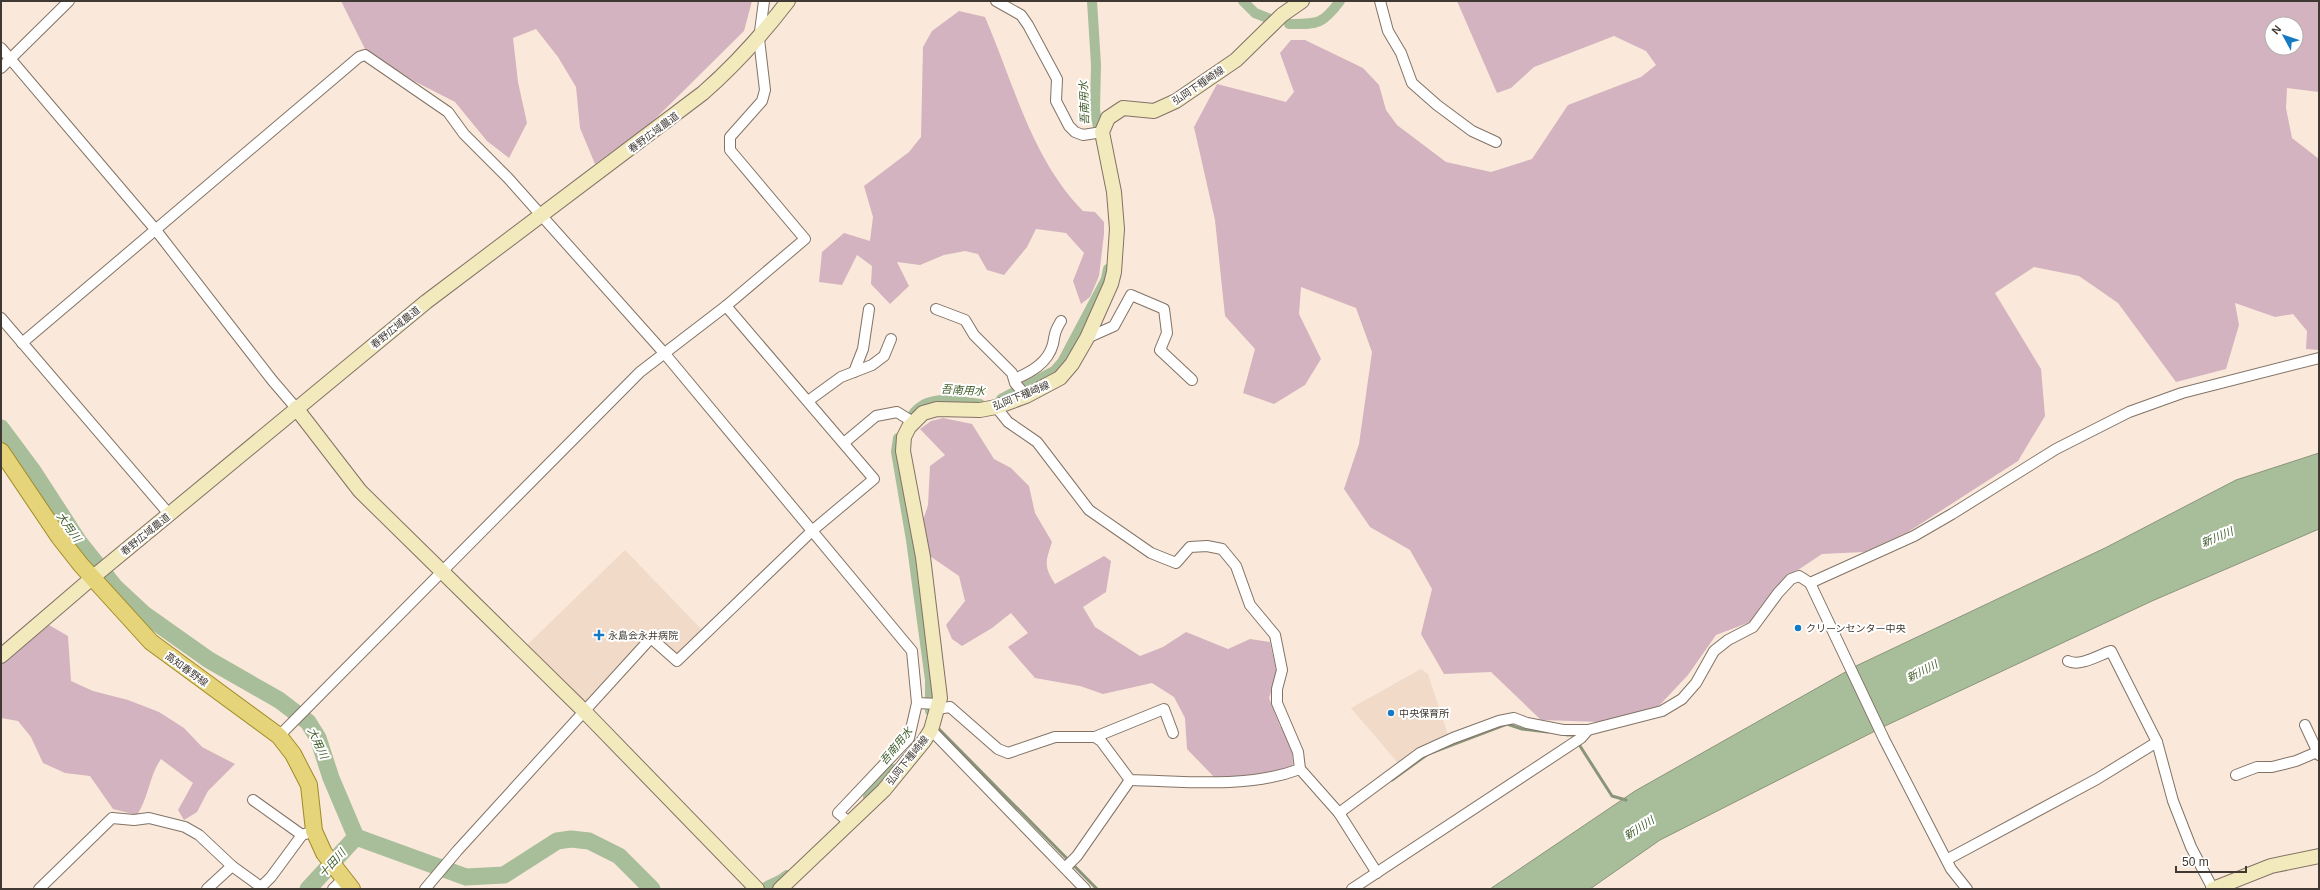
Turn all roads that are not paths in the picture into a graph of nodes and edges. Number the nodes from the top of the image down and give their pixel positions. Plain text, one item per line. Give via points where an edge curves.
1 (69, 1) edge
2 (764, 1) edge
3 (788, 1) edge
4 (996, 1) edge
5 (1302, 1) edge
6 (1380, 1) edge
7 (759, 39) junction
8 (1, 48) edge
9 (12, 58) junction
10 (1, 68) edge
11 (1097, 134) junction
12 (1496, 142) dead end
13 (546, 212) junction
14 (155, 229) junction
15 (726, 306) junction
16 (869, 309) dead end
17 (936, 309) dead end
18 (1, 318) edge
19 (1061, 321) dead end
20 (1087, 338) junction
21 (891, 339) dead end
22 (22, 343) junction
23 (666, 354) junction
24 (2319, 358) edge
25 (854, 372) junction
26 (1192, 380) dead end
27 (1019, 387) junction
28 (808, 401) junction
29 (296, 408) junction
30 (996, 408) junction
31 (910, 419) junction
32 (844, 442) junction
33 (1, 451) edge
34 (169, 514) junction
35 (813, 530) junction
36 (443, 571) junction
37 (92, 578) junction
38 (1810, 583) junction
39 (1, 656) edge
40 (2068, 661) dead end
41 (918, 703) junction
42 (583, 710) junction
43 (935, 713) junction
44 (2305, 726) dead end
45 (1588, 730) junction
46 (283, 731) junction
47 (1173, 733) dead end
48 (1095, 737) junction
49 (2157, 742) junction
50 (2317, 748) edge
51 (1300, 769) junction
52 (2236, 775) dead end
53 (1130, 780) junction
54 (253, 800) dead end
55 (1339, 813) junction
56 (848, 822) junction
57 (308, 833) junction
58 (2319, 856) edge
59 (1948, 858) junction
60 (232, 866) junction
61 (1065, 868) junction
62 (1377, 873) junction
63 (343, 883) edge
64 (426, 888) edge
65 (756, 888) edge
66 (39, 889) edge
67 (207, 889) edge
68 (780, 889) edge
69 (1085, 889) edge
70 (1352, 889) edge
71 (1967, 889) edge
72 (2213, 889) edge

1 - 9 street
2 - 7 street
3 - 7 street, 春野広域農道
4 - 11 street via 1021,15 1028,24 1057,79 1056,101 1069,126 1075,132
5 - 11 street, 弘岡下種崎線 via 1282,15 1236,60 1176,101 1154,110 1123,108 1108,118
6 - 12 street via 1388,31 1401,53 1412,83 1437,106 1472,131
7 - 13 street, 春野広域農道 via 730,70 703,93
7 - 15 street via 765,90 762,101 730,137 730,150 805,239
8 - 9 street
9 - 10 street
9 - 14 street
11 - 20 street, 弘岡下種崎線 via 1114,192 1116,261 1111,284
13 - 14 street via 464,134 448,112 365,55 359,57
13 - 23 street
13 - 29 street, 春野広域農道 via 426,302
14 - 22 street
14 - 29 street
15 - 23 street
15 - 28 street
16 - 25 street via 863,349
17 - 27 street via 965,320 974,335 1012,372
18 - 22 street
19 - 27 street via 1053,333 1053,344 1046,357
20 - 26 street via 1114,326 1130,295 1164,309 1166,333 1160,350
20 - 27 street, 弘岡下種崎線 via 1072,364 1060,378
21 - 25 street via 884,356 872,365
22 - 34 street
23 - 35 street
23 - 36 street via 640,372
24 - 38 street via 2182,393 2129,412 2056,449 1914,536
25 - 28 street via 841,377
27 - 30 street, 弘岡下種崎線
28 - 32 street
29 - 34 street, 春野広域農道
29 - 36 street via 360,491
30 - 31 street, 弘岡下種崎線 via 937,409
30 - 51 street via 1008,422 1037,442 1089,510 1151,553 1176,563 1190,547 1207,546 1222,549 1236,566 1250,605 1275,634 1282,670 1277,689 1277,703 1298,752
31 - 32 street via 897,412 876,416
31 - 43 street, 弘岡下種崎線 via 903,444 924,557 940,698
32 - 35 street via 874,479
33 - 37 main road, 高知春野線 via 59,537
34 - 37 street, 春野広域農道
35 - 41 street via 912,651
35 - 42 street via 677,661 651,638
36 - 42 street
36 - 46 street
37 - 39 street, 春野広域農道
37 - 46 main road, 高知春野線 via 151,642
38 - 45 street via 1799,576 1791,579 1753,627 1728,640 1714,651 1696,683 1682,699 1662,711
38 - 59 street via 1884,739
40 - 49 street via 2083,661 2111,651
41 - 43 street
41 - 56 street via 910,738 838,813
42 - 64 street
42 - 65 street
43 - 48 street via 950,707 998,749 1008,753 1055,737
43 - 56 street, 弘岡下種崎線 via 924,741 884,790
43 - 61 street
44 - 50 street
45 - 55 street via 1563,730 1514,718 1500,721 1420,753
45 - 62 street via 1581,738
46 - 57 main road, 高知春野線 via 309,786
47 - 48 street via 1164,709
48 - 53 street via 1101,741
49 - 59 street via 2097,779
49 - 72 street via 2173,801 2191,847
50 - 52 street via 2296,761 2257,768
51 - 53 street via 1253,782
51 - 55 street
53 - 61 street via 1077,856
54 - 57 street
55 - 62 street
56 - 68 street, 弘岡下種崎線
57 - 60 street via 261,887
57 - 63 main road, 高知春野線
58 - 72 street via 2271,866
59 - 71 street via 1951,869
60 - 66 street via 199,835 185,826 161,819 112,818
60 - 67 street
61 - 69 street
62 - 70 street

